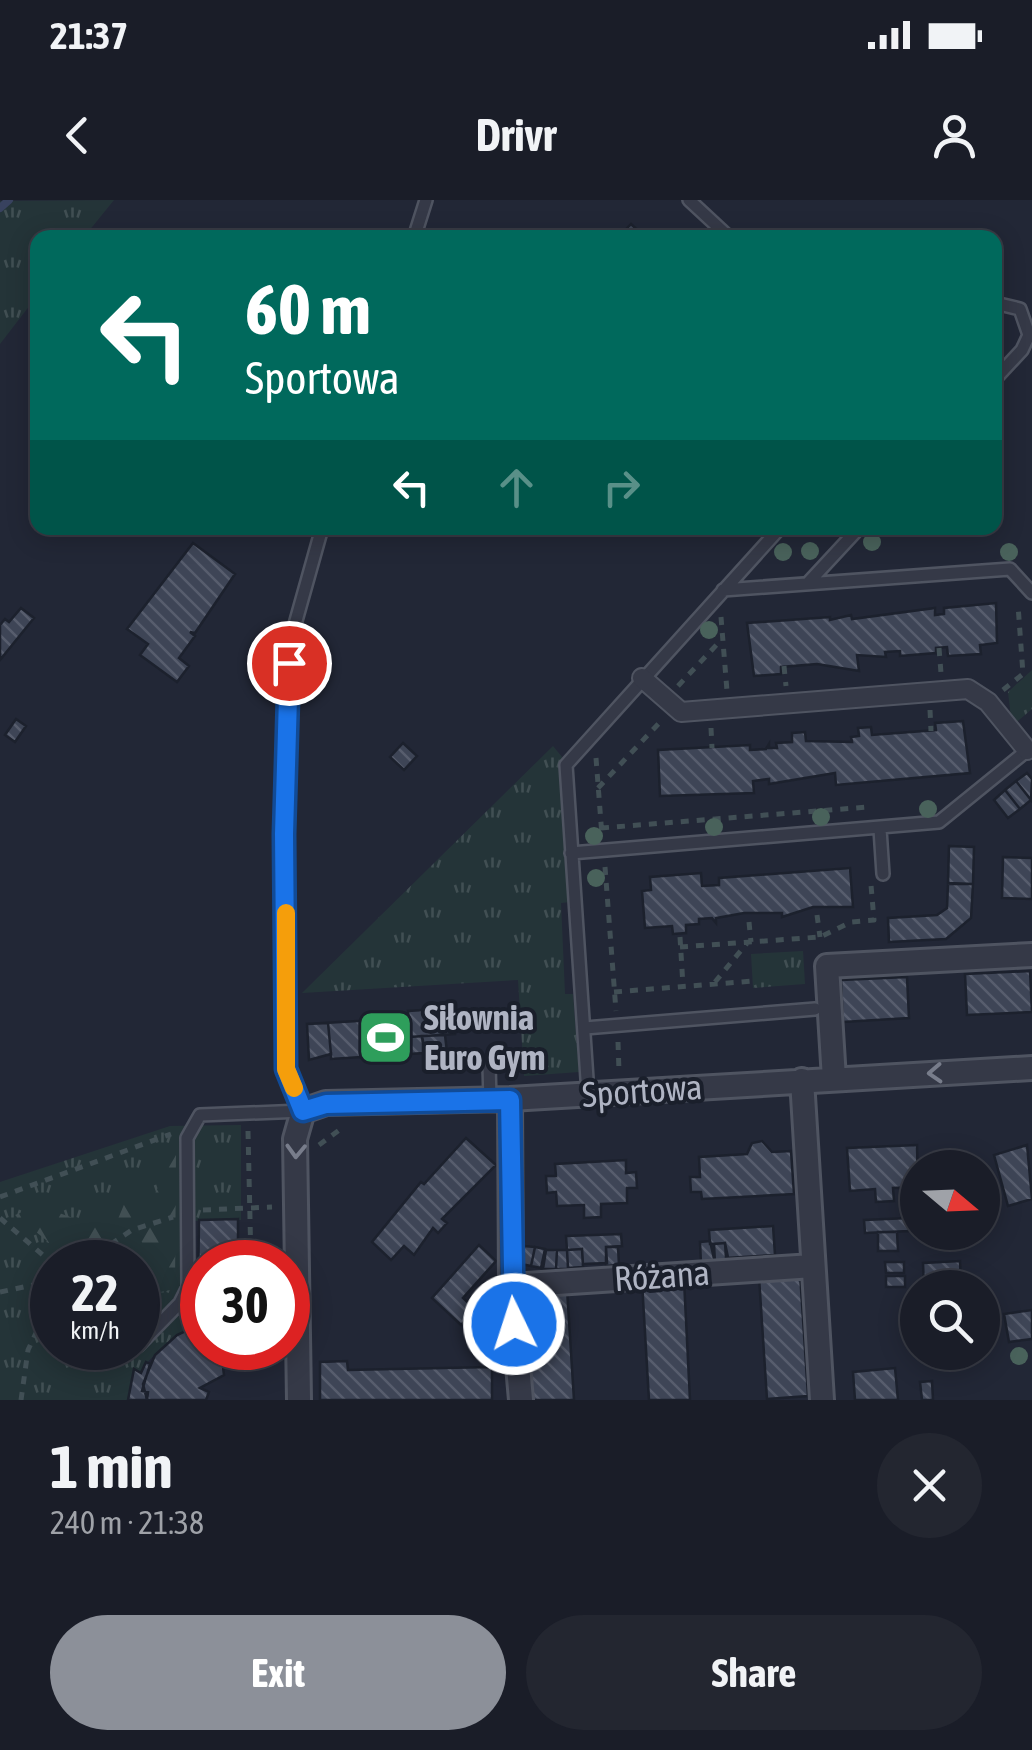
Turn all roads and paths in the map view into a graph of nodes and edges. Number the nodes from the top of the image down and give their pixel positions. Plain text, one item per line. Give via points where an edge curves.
1 (426, 200) edge
2 (690, 200) edge
3 (417, 230) edge
4 (722, 230) edge
5 (1002, 305) edge
6 (1002, 371) edge
7 (320, 535) edge
8 (774, 535) edge
9 (852, 535) edge
10 (807, 584) junction
11 (724, 590) junction
12 (1032, 593) edge
13 (1017, 595) dead end
14 (727, 606) dead end
15 (723, 637) junction
16 (642, 678) junction
17 (988, 702) junction
18 (670, 703) junction
19 (729, 708) junction
20 (595, 747) dead end
21 (1030, 748) edge
22 (598, 788) junction
23 (885, 806) dead end
24 (601, 828) junction
25 (880, 828) junction
26 (604, 850) junction
27 (571, 853) junction
28 (883, 874) joint
29 (818, 916) dead end
30 (749, 922) dead end
31 (820, 937) junction
32 (680, 938) dead end
33 (750, 942) junction
34 (680, 947) junction
35 (1032, 956) edge
36 (753, 981) dead end
37 (714, 984) junction
38 (683, 986) junction
39 (614, 992) junction
40 (814, 1009) dead end
41 (617, 1026) junction
42 (584, 1028) junction
43 (489, 1065) dead end
44 (1032, 1068) edge
45 (834, 1078) junction
46 (802, 1080) junction
47 (587, 1088) junction
48 (500, 1100) junction
49 (303, 1111) junction
50 (192, 1123) junction
51 (248, 1124) dead end
52 (0, 1197) edge
53 (0, 1218) edge
54 (251, 1240) edge
55 (30, 1244) edge
56 (813, 1266) junction
57 (30, 1285) edge
58 (511, 1286) junction
59 (0, 1292) edge
60 (160, 1324) edge
61 (30, 1346) edge
62 (22, 1400) edge
63 (299, 1400) edge
64 (521, 1400) edge
65 (822, 1400) edge

1 - 3 lane
2 - 4 lane
5 - 6 lane via 1020,308 1029,335
7 - 49 lane via 292,635 287,692 286,1069
8 - 11 lane
9 - 10 lane
10 - 11 lane
10 - 12 lane via 1010,569
11 - 16 lane
13 - 17 path via 1023,674
14 - 15 path via 721,612
15 - 18 path
15 - 19 path
16 - 18 street
16 - 27 lane via 566,765
17 - 19 street via 968,689
17 - 21 street
18 - 19 street via 681,712
18 - 22 path
20 - 22 path
21 - 25 lane via 939,822
22 - 24 path
23 - 24 path
24 - 26 path
25 - 26 lane
25 - 28 lane
26 - 27 lane
26 - 39 path
27 - 42 lane
28 - 31 path via 870,875 874,920
29 - 31 path
30 - 33 path
31 - 33 path
32 - 34 path
33 - 34 path
33 - 37 path
34 - 38 path
35 - 45 street via 827,966
36 - 37 path
37 - 38 path
38 - 39 path
39 - 41 path
40 - 41 lane
41 - 42 lane
41 - 47 path via 620,1078
42 - 47 lane
43 - 48 lane
44 -> 45 street, Sportowa
45 - 46 street, Sportowa
46 - 47 street, Sportowa
46 - 56 street
47 - 48 street, Sportowa
48 - 49 street, Sportowa via 326,1104
48 - 58 street
49 - 50 lane via 200,1115
49 -> 63 street via 295,1140
50 - 52 path
50 - 60 lane via 188,1287
51 - 54 path
53 - 55 path
56 - 58 street, Różana
56 - 65 street
57 - 59 path
58 - 64 street
61 - 62 path

